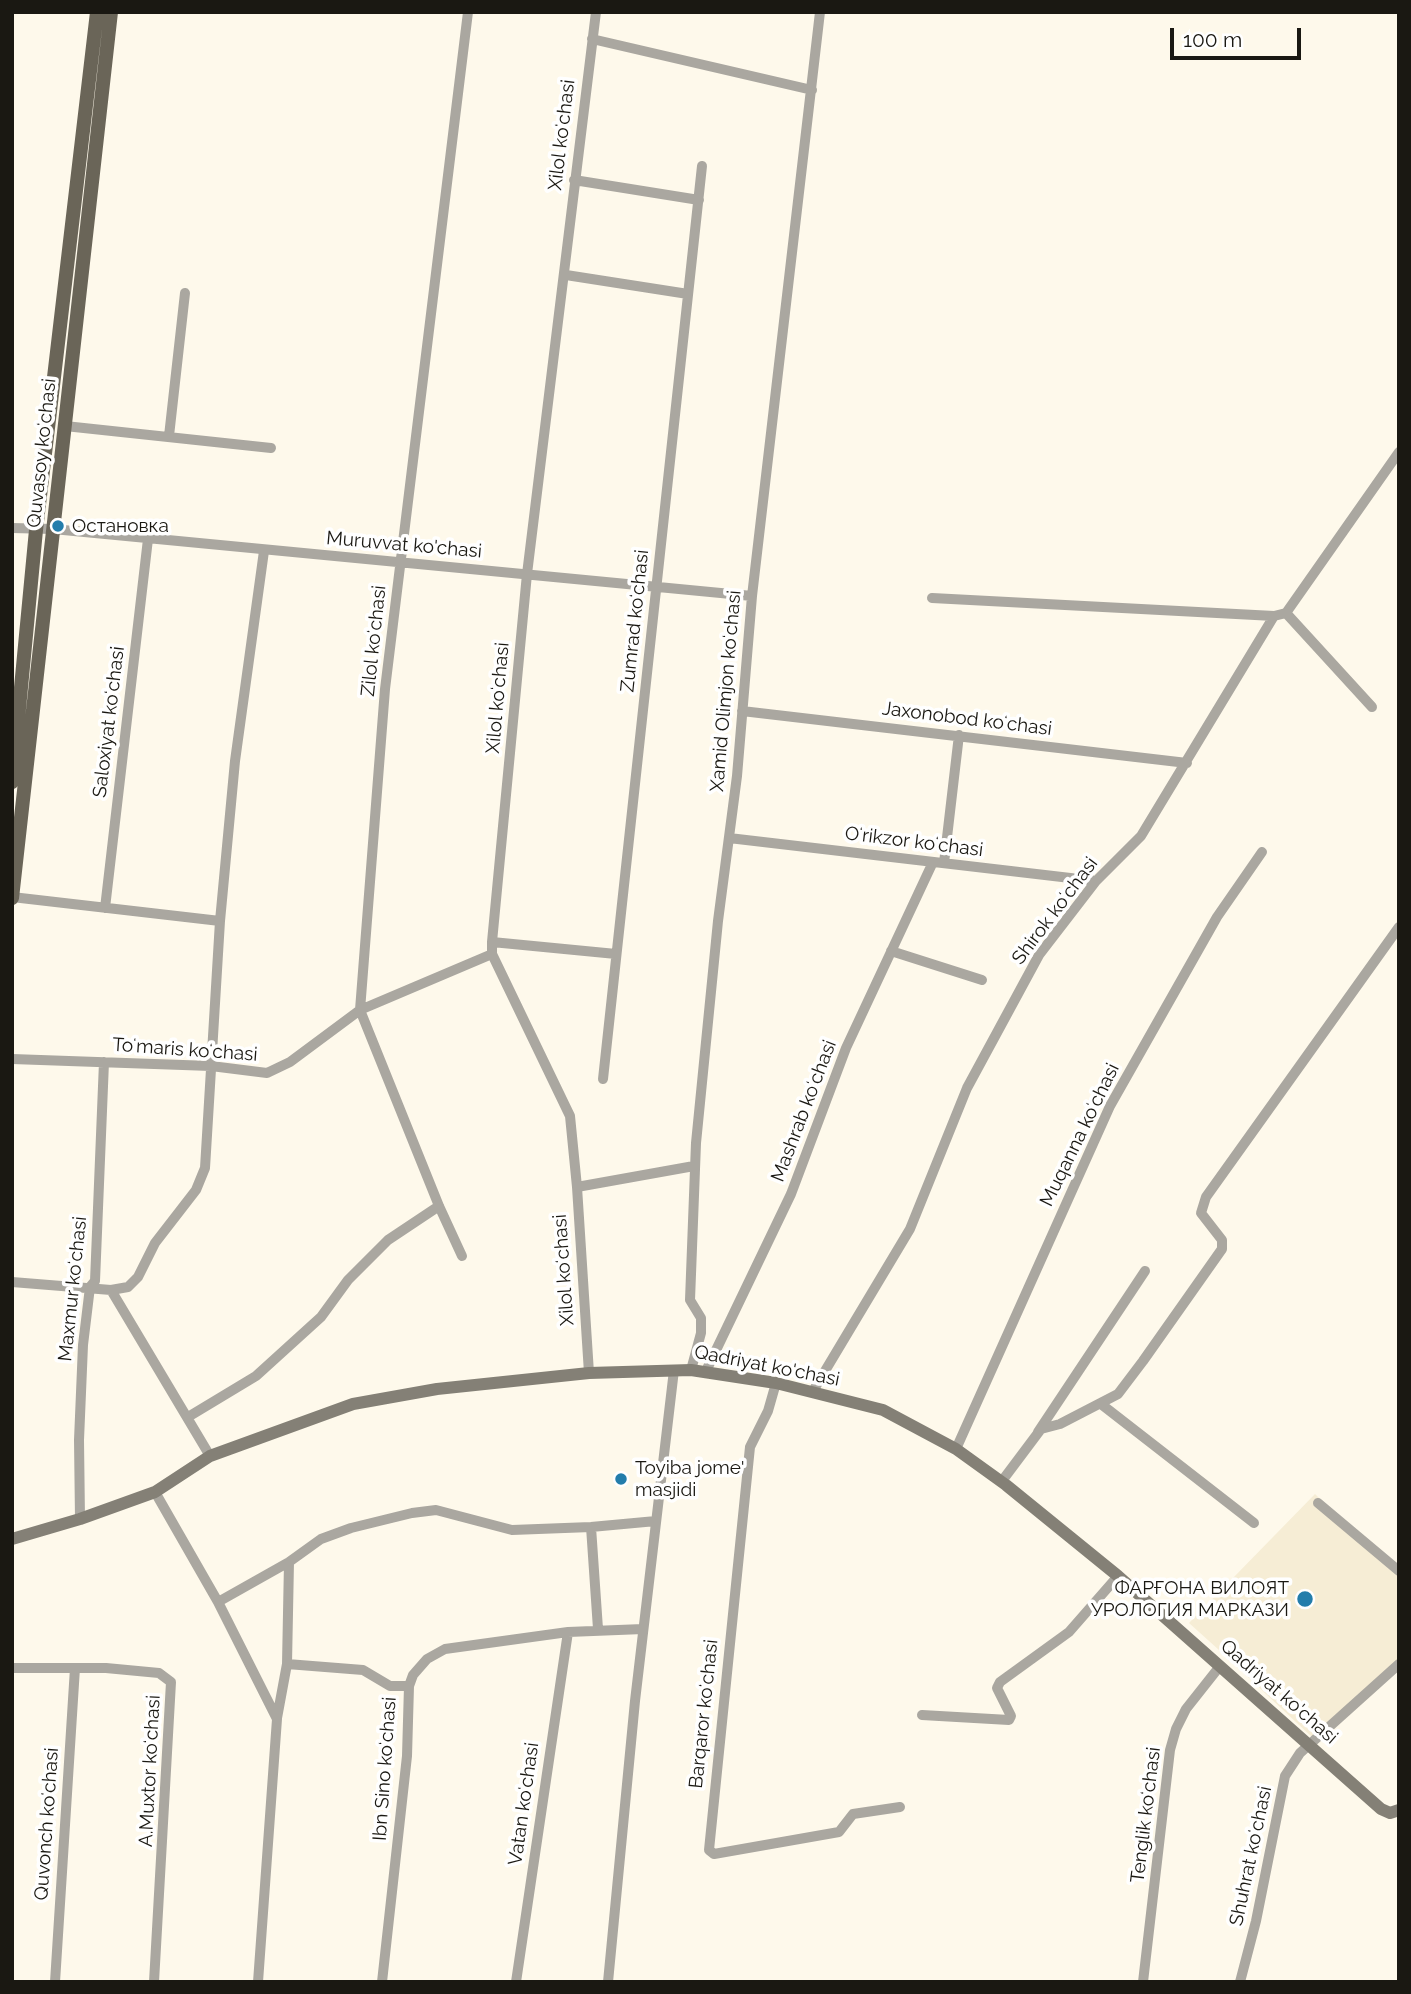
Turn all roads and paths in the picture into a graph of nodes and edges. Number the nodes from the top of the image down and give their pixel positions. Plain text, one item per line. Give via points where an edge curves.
1 (97, 12) edge
2 (111, 12) edge
3 (468, 12) edge
4 (596, 12) edge
5 (820, 12) edge
6 (592, 39) junction
7 (812, 90) junction
8 (702, 166) dead end
9 (574, 180) junction
10 (699, 200) junction
11 (566, 275) junction
12 (185, 293) dead end
13 (688, 294) junction
14 (65, 426) junction
15 (169, 436) junction
16 (271, 448) dead end
17 (1399, 452) edge
18 (12, 528) edge
19 (53, 529) junction
20 (36, 530) junction
21 (148, 539) junction
22 (264, 551) junction
23 (400, 562) junction
24 (527, 574) junction
25 (656, 587) junction
26 (752, 596) junction
27 (932, 598) dead end
28 (1286, 613) junction
29 (1274, 616) junction
30 (1372, 707) dead end
31 (742, 711) junction
32 (959, 735) junction
33 (1187, 763) junction
34 (12, 782) edge
35 (729, 838) junction
36 (1262, 852) dead end
37 (938, 862) junction
38 (1096, 881) junction
39 (12, 897) edge
40 (105, 908) junction
41 (220, 921) junction
42 (1399, 927) edge
43 (492, 942) junction
44 (891, 951) junction
45 (492, 954) junction
46 (616, 954) junction
47 (982, 979) dead end
48 (360, 1010) junction
49 (12, 1059) edge
50 (104, 1062) junction
51 (211, 1066) junction
52 (603, 1079) dead end
53 (694, 1166) junction
54 (577, 1187) junction
55 (439, 1206) junction
56 (462, 1256) dead end
57 (1146, 1271) dead end
58 (12, 1282) edge
59 (90, 1287) junction
60 (111, 1290) junction
61 (674, 1370) junction
62 (691, 1370) junction
63 (706, 1371) junction
64 (589, 1373) junction
65 (776, 1383) junction
66 (813, 1391) junction
67 (1101, 1404) junction
68 (188, 1417) junction
69 (1038, 1433) junction
70 (956, 1449) junction
71 (210, 1456) junction
72 (1002, 1481) junction
73 (155, 1492) junction
74 (1318, 1503) dead end
75 (80, 1519) junction
76 (656, 1521) junction
77 (1254, 1523) dead end
78 (591, 1527) junction
79 (12, 1539) edge
80 (289, 1562) junction
81 (1399, 1572) edge
82 (1118, 1576) junction
83 (218, 1602) junction
84 (598, 1629) junction
85 (643, 1629) junction
86 (568, 1632) junction
87 (287, 1664) junction
88 (1399, 1664) edge
89 (1220, 1666) junction
90 (12, 1668) edge
91 (75, 1668) junction
92 (409, 1686) junction
93 (922, 1715) dead end
94 (277, 1719) junction
95 (1310, 1744) junction
96 (900, 1807) dead end
97 (1399, 1810) edge
98 (55, 1982) edge
99 (153, 1982) edge
100 (258, 1982) edge
101 (382, 1982) edge
102 (516, 1982) edge
103 (608, 1982) edge
104 (1143, 1982) edge
105 (1240, 1982) edge

1 - 20 main road, Quvasoy koʻchasi
2 - 14 main road, Quvasoy koʻchasi
3 - 23 street, Zilol koʻchasi
4 - 6 street, Xilol koʻchasi
5 - 7 street, Xamid Olimjon koʻchasi
6 - 7 street
6 - 9 street, Xilol koʻchasi
7 - 26 street, Xamid Olimjon koʻchasi
8 - 10 street, Zumrad koʻchasi
9 - 10 street
9 - 11 street, Xilol koʻchasi
10 - 13 street, Zumrad koʻchasi
11 - 13 street
11 - 24 street, Xilol koʻchasi
12 - 15 street
13 - 25 street, Zumrad koʻchasi
14 - 15 street
14 - 19 main road, Quvasoy koʻchasi
15 - 16 street
17 - 28 street
18 - 20 street
19 - 20 street, Muruvvat ko'chasi
19 - 21 street, Muruvvat ko'chasi
19 - 39 main road, Quvasoy koʻchasi
20 - 34 main road, Quvasoy koʻchasi
21 - 22 street, Muruvvat ko'chasi
21 - 40 street, Saloxiyat koʻchasi
22 - 23 street, Muruvvat ko'chasi
22 - 41 street via 235,761
23 - 24 street, Muruvvat ko'chasi
23 - 48 street, Zilol koʻchasi via 385,689
24 - 25 street, Muruvvat ko'chasi
24 - 43 street, Xilol koʻchasi
25 - 26 street, Muruvvat ko'chasi
25 - 46 street, Zumrad koʻchasi
26 - 31 street, Xamid Olimjon koʻchasi
27 - 29 street
28 - 29 street
28 - 30 street
29 - 33 street, Shirok koʻchasi
31 - 32 street, Jaxonobod koʻchasi
31 - 35 street, Xamid Olimjon koʻchasi
32 - 33 street, Jaxonobod koʻchasi
32 - 37 street, Mashrab koʻchasi
33 - 38 street, Shirok koʻchasi via 1141,836
35 - 37 street, Oʻrikzor koʻchasi
35 - 53 street, Xamid Olimjon koʻchasi
36 - 70 street, Muqanna koʻchasi via 1217,917 1110,1106
37 - 38 street, Oʻrikzor koʻchasi
37 - 44 street, Mashrab koʻchasi
38 - 66 street, Shirok koʻchasi via 1023,982 967,1088 910,1229
39 - 40 street
40 - 41 street
41 - 51 street
42 - 67 street via 1206,1197 1202,1213 1222,1240 1222,1249 1118,1394
43 - 45 street, Xilol koʻchasi
43 - 46 street
44 - 47 street
44 - 63 street, Mashrab koʻchasi via 846,1048 791,1194
45 - 48 street, Toʻmaris koʻchasi
45 - 54 street, Xilol koʻchasi via 570,1116
46 - 52 street, Zumrad koʻchasi
48 - 51 street, Toʻmaris koʻchasi via 290,1062 267,1073
48 - 55 street, Zilol koʻchasi
49 - 50 street, Toʻmaris koʻchasi
50 - 51 street, Toʻmaris koʻchasi
50 - 59 street, Maxmur koʻchasi via 95,1281
51 - 60 street via 205,1168 196,1190 155,1243 138,1277 128,1287
53 - 54 street
53 - 62 street, Xamid Olimjon koʻchasi via 690,1300 701,1326
54 - 64 street, Xilol koʻchasi
55 - 56 street, Zilol koʻchasi
55 - 68 street via 388,1240 348,1280 321,1317 256,1376
57 - 69 street
58 - 59 street
59 - 60 street
59 - 75 street, Maxmur koʻchasi via 79,1440
60 - 68 street
61 - 62 street, Qadriyat ko'chasi
61 - 64 street, Qadriyat ko'chasi
61 - 76 street
62 - 63 street, Qadriyat ko'chasi
63 - 65 street, Qadriyat ko'chasi
64 - 71 street, Qadriyat ko'chasi via 437,1389 353,1404
65 - 66 street, Qadriyat ko'chasi
65 - 96 street, Barqaror koʻchasi via 750,1447 709,1850 714,1854 839,1832 853,1814
66 - 70 street, Qadriyat ko'chasi via 883,1410
67 - 69 street
67 - 77 street
68 - 71 street
69 - 72 street
70 - 72 street, Qadriyat ko'chasi
71 - 73 street, Qadriyat ko'chasi
72 - 82 street, Qadriyat ko'chasi
73 - 75 street, Qadriyat ko'chasi
73 - 83 street
74 - 81 street
75 - 79 street, Qadriyat ko'chasi
76 - 78 street
76 - 85 street
78 - 80 street via 512,1530 425,1511 341,1532 311,1545
78 - 84 street
80 - 83 street
80 - 87 street
82 - 89 street, Qadriyat ko'chasi
82 - 93 street via 1069,1632 1000,1682 997,1688 1009,1720
83 - 94 street
84 - 85 street, Ibn Sino koʻchasi
84 - 86 street, Ibn Sino koʻchasi
85 - 103 street
86 - 92 street, Ibn Sino koʻchasi via 445,1649 427,1659
86 - 102 street, Vatan koʻchasi
87 - 92 street via 363,1670 390,1686
87 - 94 street
88 - 95 street, Shuhrat koʻchasi
89 - 95 street, Qadriyat ko'chasi
89 - 104 street, Tenglik koʻchasi via 1186,1709 1170,1750
90 - 91 street, A.Muxtor koʻchasi
91 - 98 street, Quvonch koʻchasi
91 - 99 street, A.Muxtor koʻchasi via 159,1673 173,1688
92 - 101 street, Ibn Sino koʻchasi via 407,1756
94 - 100 street
95 - 97 street, Qadriyat ko'chasi via 1381,1809
95 - 105 street, Shuhrat koʻchasi via 1285,1776

